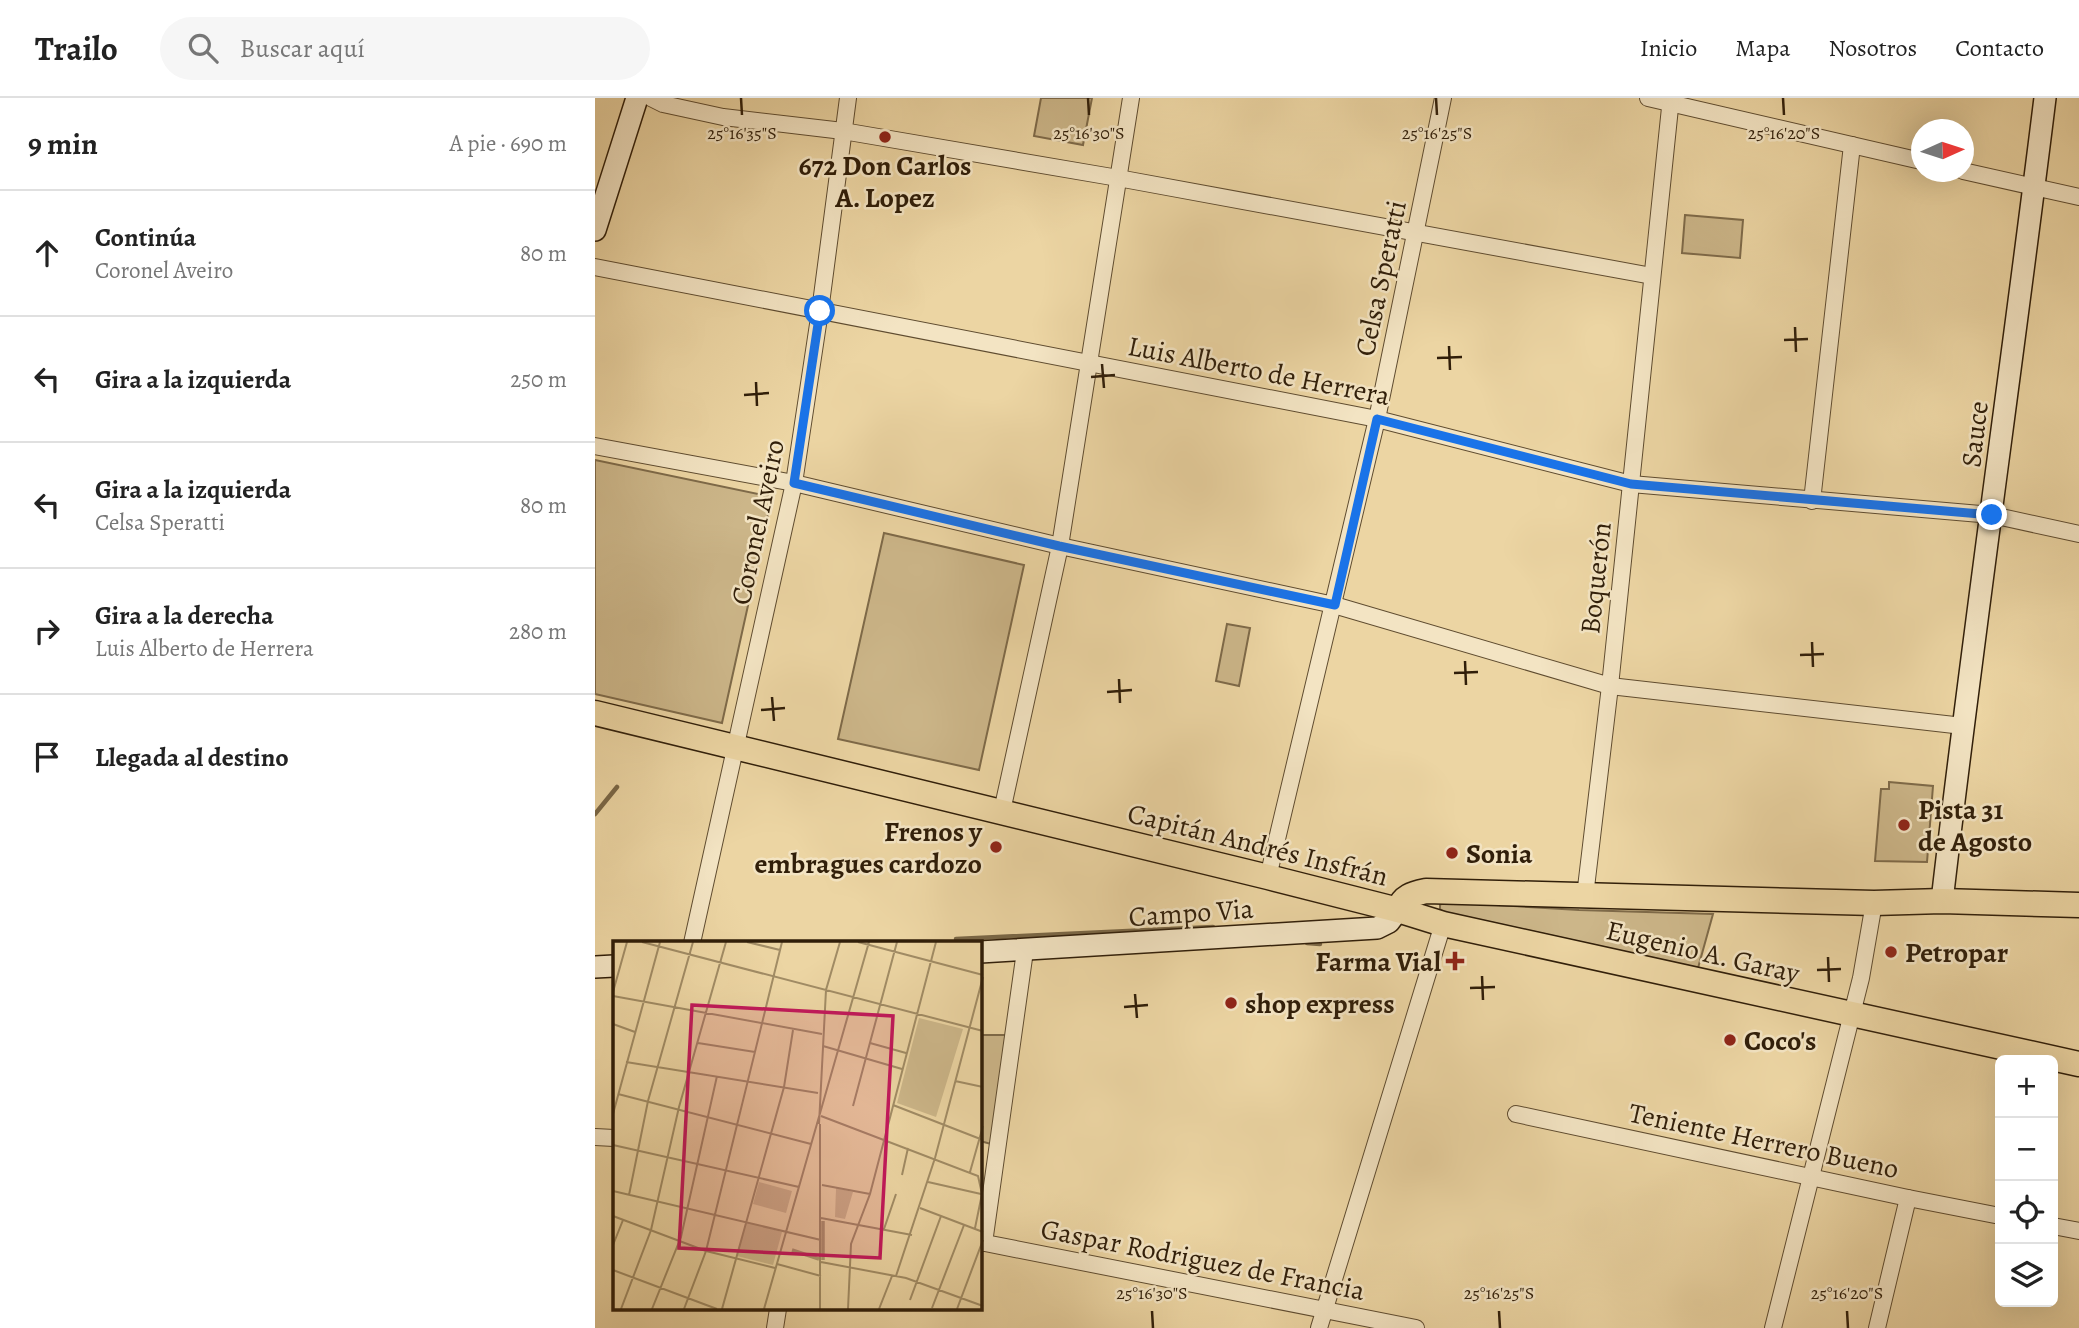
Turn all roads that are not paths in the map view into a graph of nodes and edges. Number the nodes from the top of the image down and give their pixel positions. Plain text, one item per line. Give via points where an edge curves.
1 (637, 98) edge
2 (651, 98) edge
3 (848, 98) edge
4 (1131, 98) edge
5 (1444, 98) edge
6 (1648, 98) edge
7 (2045, 98) edge
8 (1671, 101) edge
9 (843, 131) junction
10 (1852, 145) junction
11 (1911, 159) edge
12 (1974, 173) edge
13 (1118, 178) junction
14 (2034, 187) junction
15 (2079, 197) edge
16 (595, 230) edge
17 (1416, 232) junction
18 (595, 267) edge
19 (1652, 276) junction
20 (820, 311) junction
21 (1087, 363) junction
22 (1377, 419) junction
23 (595, 446) edge
24 (794, 483) junction
25 (1631, 484) junction
26 (1812, 501) junction
27 (1992, 515) junction
28 (2079, 534) edge
29 (1059, 546) junction
30 (1335, 605) junction
31 (1610, 685) junction
32 (595, 713) edge
33 (1963, 726) junction
34 (735, 746) junction
35 (1002, 811) junction
36 (1268, 877) junction
37 (1585, 896) junction
38 (1942, 901) junction
39 (1874, 904) junction
40 (2079, 905) edge
41 (1398, 910) junction
42 (1443, 925) junction
43 (692, 941) edge
44 (1025, 951) junction
45 (982, 952) edge
46 (613, 966) edge
47 (595, 967) edge
48 (1851, 1015) junction
49 (2079, 1064) edge
50 (1516, 1114) dead end
51 (595, 1137) edge
52 (613, 1138) edge
53 (1810, 1177) junction
54 (1908, 1198) junction
55 (1995, 1215) edge
56 (2058, 1227) edge
57 (2079, 1231) edge
58 (982, 1242) edge
59 (1326, 1309) junction
60 (778, 1310) edge
61 (775, 1328) edge
62 (1319, 1328) edge
63 (1416, 1328) edge
64 (1773, 1328) edge
65 (1877, 1328) edge

1 - 16 street
2 - 9 street via 723,117
3 - 9 street, Coronel Aveiro
4 - 13 street
5 - 17 street, Celsa Speratti
6 - 8 street
7 - 14 street, Sauce
8 - 10 street
8 - 19 street, Boquerón
9 - 13 street
9 - 20 street, Coronel Aveiro
10 - 11 street
10 - 26 street
12 - 14 street
13 - 17 street
13 - 21 street
14 - 15 street
14 - 27 street, Sauce
17 - 19 street
17 - 22 street, Celsa Speratti
18 - 20 street, Luis Alberto de Herrera
19 - 25 street, Boquerón
20 - 21 street, Luis Alberto de Herrera
20 - 24 street, Coronel Aveiro
21 - 22 street, Luis Alberto de Herrera
21 - 29 street
22 - 25 street, Luis Alberto de Herrera
22 - 30 street, Celsa Speratti
23 - 24 street
24 - 29 street
24 - 34 street, Coronel Aveiro
25 - 26 street, Luis Alberto de Herrera
25 - 31 street, Boquerón
26 - 27 street, Luis Alberto de Herrera
27 - 28 street, Luis Alberto de Herrera
27 - 33 street, Sauce
29 - 30 street
29 - 35 street
30 - 31 street
30 - 36 street, Celsa Speratti
31 - 33 street
31 - 37 street, Boquerón
32 - 34 main road, Capitán Andrés Insfrán
33 - 38 street, Sauce
34 - 35 main road, Capitán Andrés Insfrán
34 - 43 street
35 - 36 main road, Capitán Andrés Insfrán
36 - 41 main road, Capitán Andrés Insfrán
37 - 39 main road, Capitán Andrés Insfrán
37 - 41 main road, Capitán Andrés Insfrán via 1426,891 1401,901
38 - 39 main road, Capitán Andrés Insfrán
38 - 40 main road, Capitán Andrés Insfrán
39 - 48 street
41 - 42 main road, Eugenio A. Garay
41 - 44 street, Campo Via via 1377,928
42 - 48 main road, Eugenio A. Garay
42 - 59 street
44 - 45 street, Campo Via
44 - 58 street
46 - 47 street
48 - 49 main road, Eugenio A. Garay
48 - 53 street
50 - 53 street, Teniente Herrero Bueno
51 - 52 street
53 - 54 street, Teniente Herrero Bueno
53 - 64 street
54 - 55 street, Teniente Herrero Bueno
54 - 65 street
56 - 57 street
58 - 59 street, Gaspar Rodriguez de Francia
59 - 62 street
59 - 63 street, Gaspar Rodriguez de Francia
60 - 61 street

